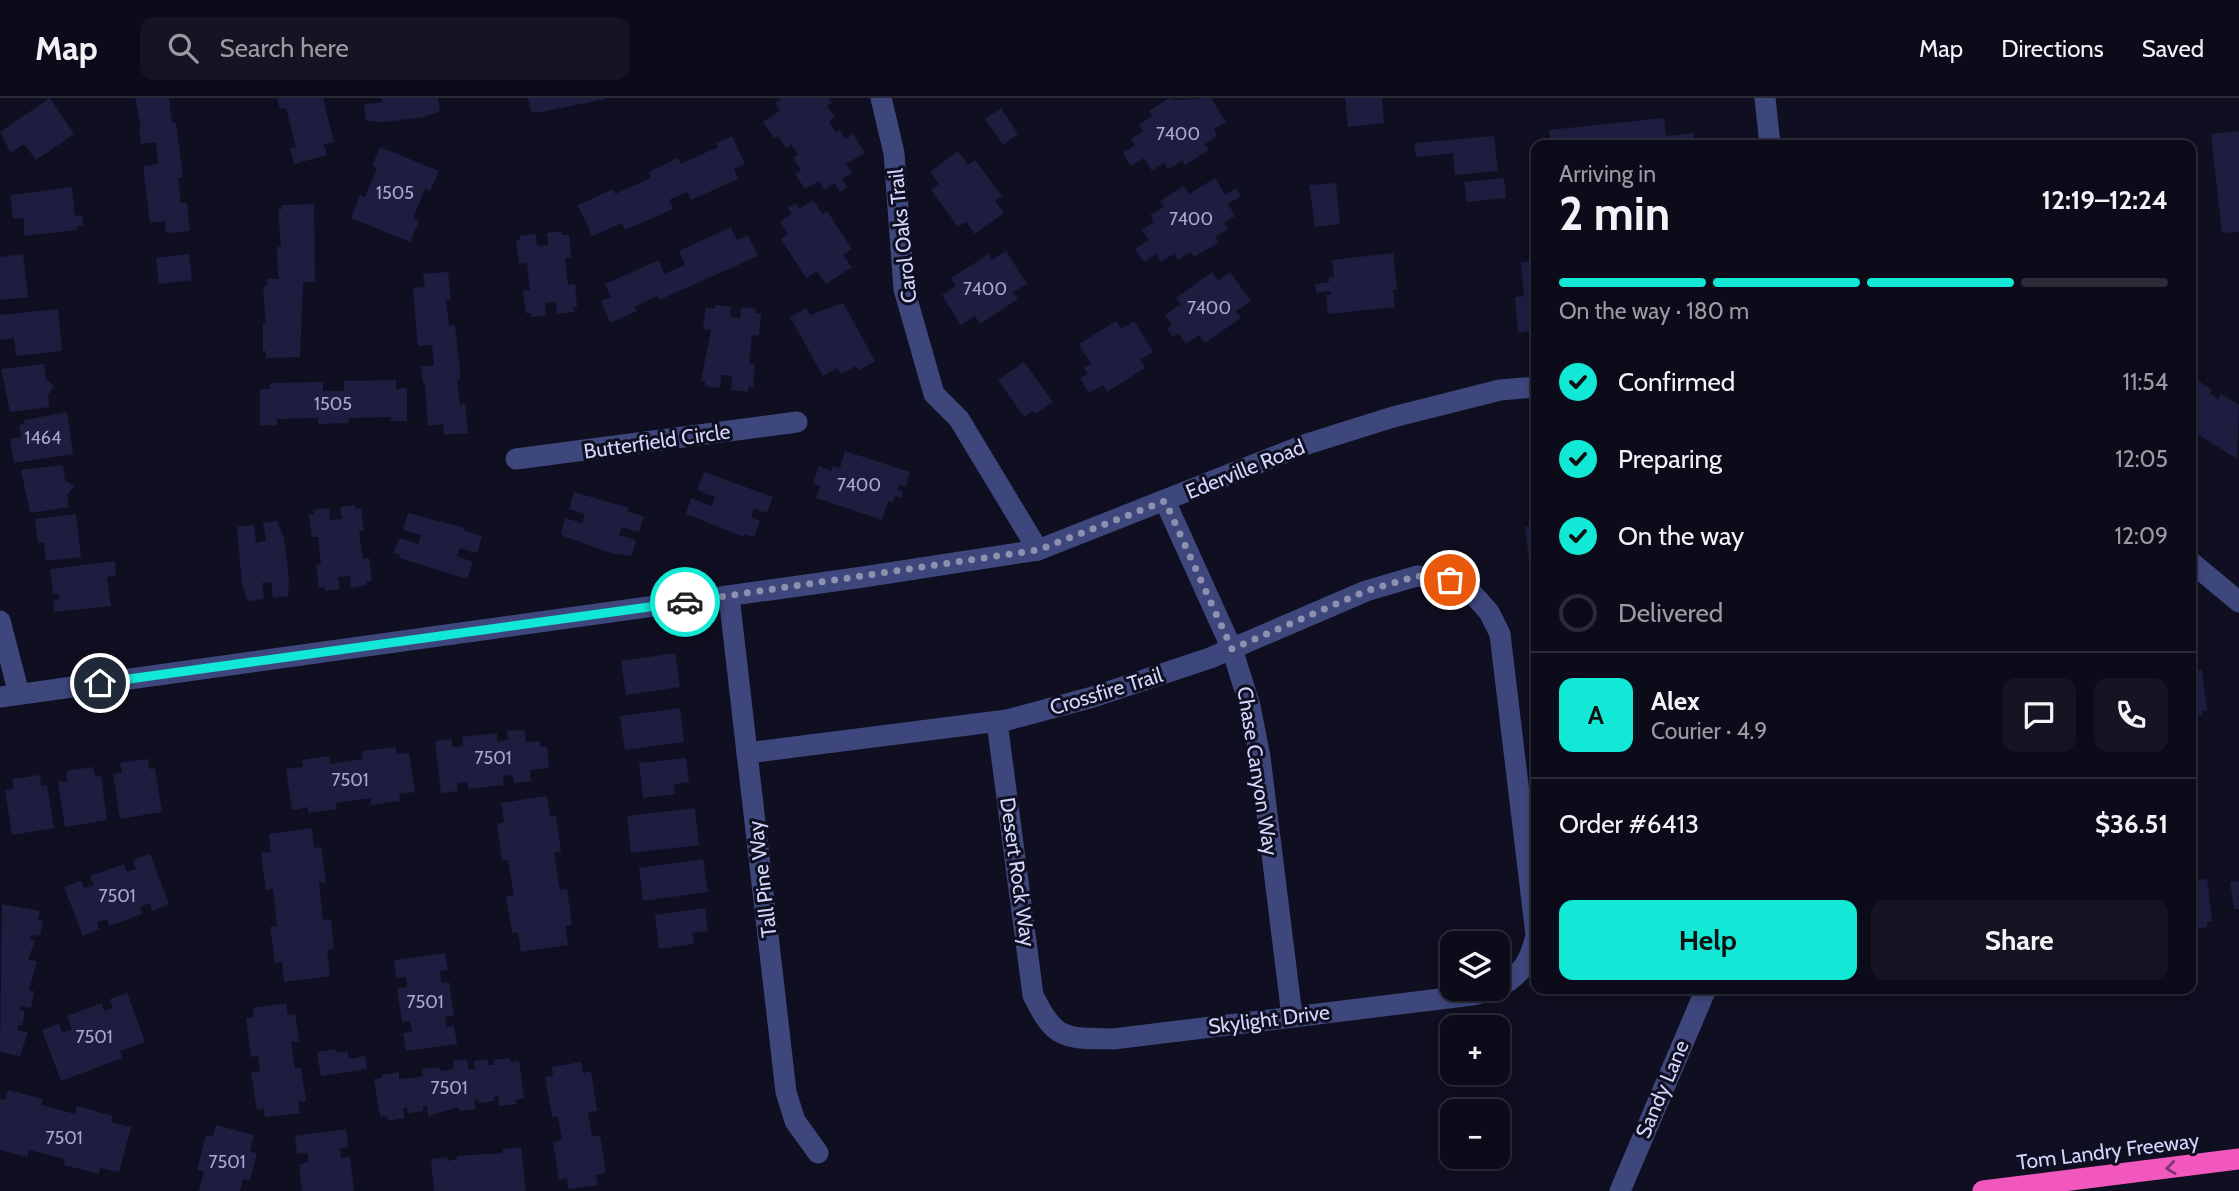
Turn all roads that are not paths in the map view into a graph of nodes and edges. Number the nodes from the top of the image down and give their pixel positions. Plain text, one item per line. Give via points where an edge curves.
1 (881, 98) edge
2 (1765, 98) edge
3 (1769, 140) edge
4 (1531, 387) edge
5 (797, 422) dead end
6 (516, 459) dead end
7 (1165, 501) junction
8 (1038, 550) junction
9 (2196, 566) edge
10 (729, 596) junction
11 (2239, 602) edge
12 (0, 621) edge
13 (1232, 649) junction
14 (9, 696) edge
15 (998, 722) junction
16 (747, 753) junction
17 (1531, 893) edge
18 (1531, 957) edge
19 (1518, 976) joint
20 (1510, 981) edge
21 (1704, 994) edge
22 (1440, 999) edge
23 (1292, 1016) junction
24 (1045, 1020) joint
25 (818, 1153) dead end
26 (2239, 1159) edge
27 (1620, 1191) edge
28 (1983, 1191) edge

1 - 8 street, Carol Oaks Trail via 894,153 904,289 934,394 959,419
2 - 3 street
4 - 7 street, Ederville Road via 1500,390 1393,417 1304,445
5 - 6 street, Butterfield Circle
7 - 8 street, Ederville Road
7 - 13 street, Chase Canyon Way
8 - 10 street, Ederville Road
9 - 11 street
10 - 14 street, Ederville Road
10 - 16 street, Tall Pine Way
12 - 14 street
13 - 15 street, Crossfire Trail via 1093,697
13 - 17 street, Crossfire Trail via 1366,591 1417,576 1450,580 1480,602 1500,634
13 - 23 street, Chase Canyon Way via 1243,676 1260,757
15 - 16 street, Crossfire Trail
15 - 24 street, Desert Rock Way via 1034,995
16 - 25 street, Tall Pine Way via 786,1092 795,1121
18 - 19 street, Crossfire Trail
19 - 20 street, Skylight Drive
21 - 27 street, Sandy Lane
22 - 23 street, Skylight Drive
23 - 24 street, Skylight Drive via 1113,1039 1073,1038 1054,1030
26 -> 28 highway, Tom Landry Freeway

